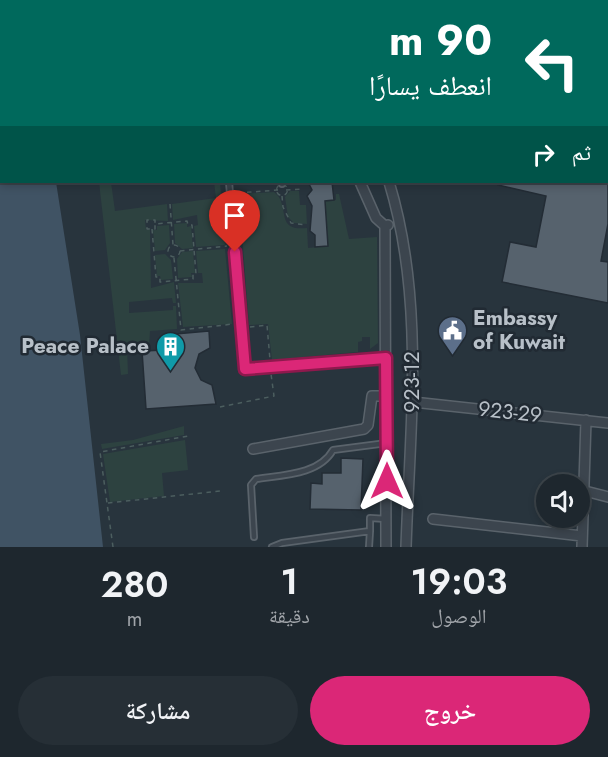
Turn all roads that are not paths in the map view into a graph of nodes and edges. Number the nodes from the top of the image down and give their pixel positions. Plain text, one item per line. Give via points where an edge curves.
1 (230, 183) edge
2 (360, 183) edge
3 (389, 183) edge
4 (397, 218) junction
5 (385, 226) junction
6 (386, 358) junction
7 (387, 396) junction
8 (413, 402) junction
9 (586, 420) junction
10 (608, 423) edge
11 (387, 443) junction
12 (253, 449) dead end
13 (585, 474) edge
14 (590, 492) edge
15 (608, 497) edge
16 (387, 519) junction
17 (433, 519) dead end
18 (583, 528) edge
19 (370, 531) junction
20 (582, 536) junction
21 (254, 537) dead end
22 (272, 547) edge
23 (369, 547) edge
24 (386, 547) edge
25 (406, 547) edge
26 (582, 547) edge

1 - 6 lane via 245,369
2 - 5 street via 376,218
3 - 4 street, 923-12
4 - 5 street
4 - 8 street, 923-12 via 410,287
5 - 6 street, 923-12
6 - 7 street, 923-12
7 - 11 street, 923-12
7 - 12 street via 372,396 368,425 363,429
8 - 9 street, 923-29
8 - 25 street, 923-12
9 - 10 street, 923-29
9 - 13 street
11 - 16 street, 923-12
11 - 21 lane via 333,450 324,463 312,469 256,479 251,485
14 - 15 street
16 - 19 lane via 370,518
16 - 24 street, 923-12
17 - 20 street
18 - 20 street
19 - 22 lane
19 - 23 lane
20 - 26 street

